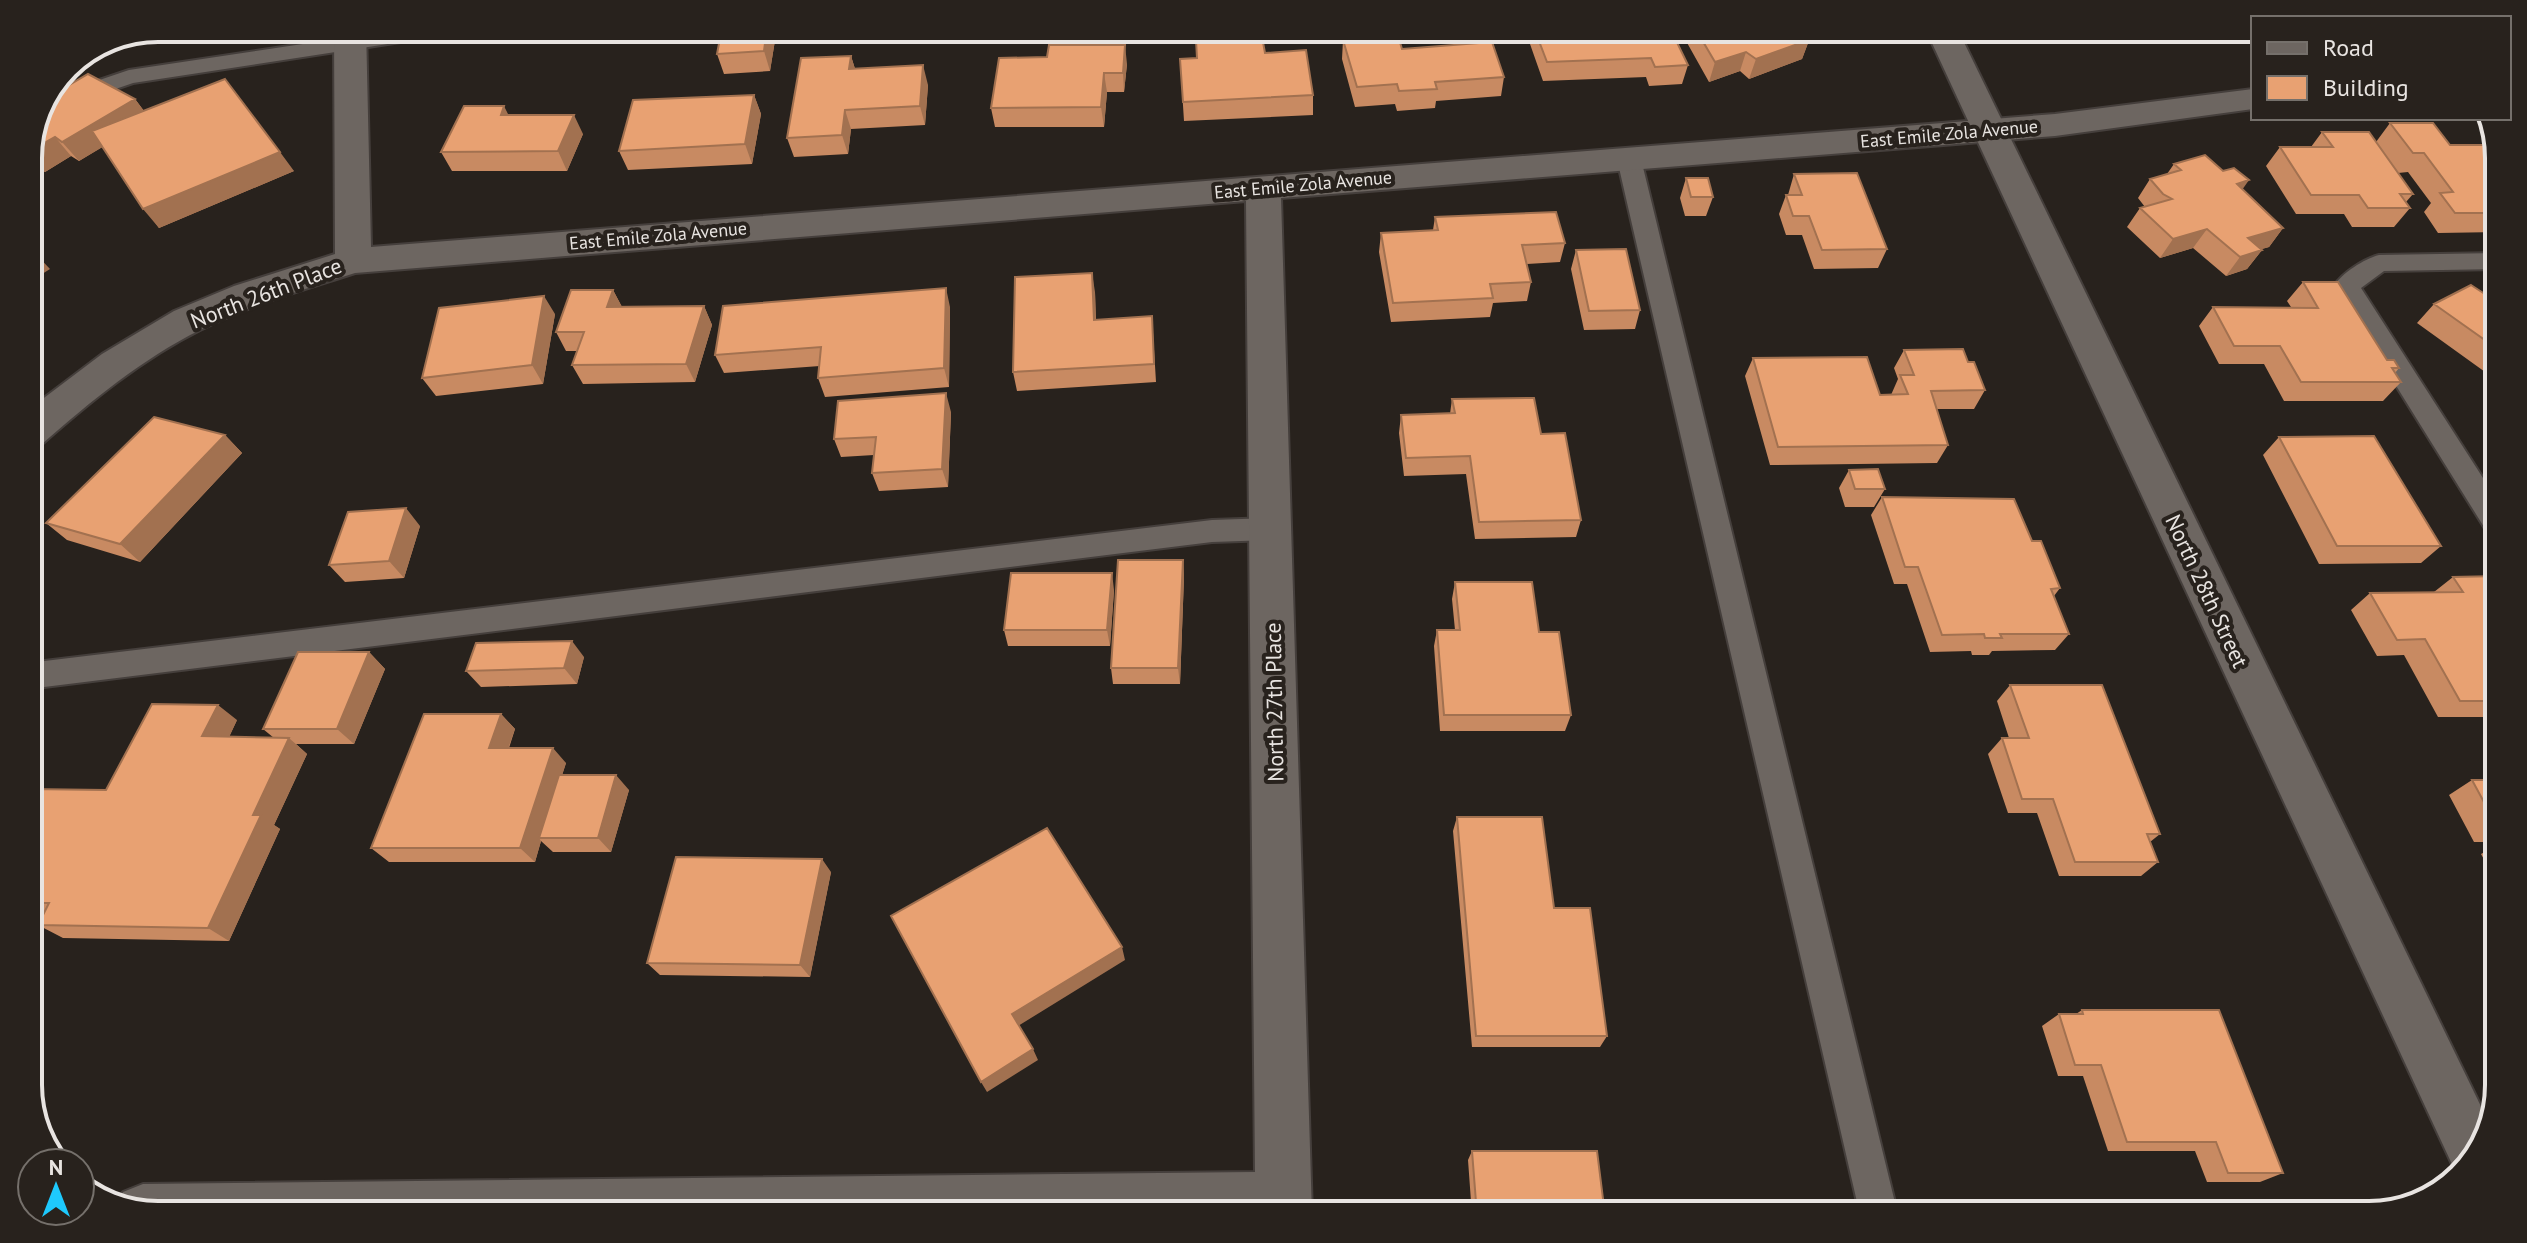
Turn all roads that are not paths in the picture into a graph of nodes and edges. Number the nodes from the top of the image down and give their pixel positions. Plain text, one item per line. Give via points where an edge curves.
1 (314, 42) edge
2 (351, 42) edge
3 (1948, 42) edge
4 (2251, 99) edge
5 (56, 105) edge
6 (1989, 131) junction
7 (1629, 159) junction
8 (1263, 188) junction
9 (353, 261) junction
10 (2485, 261) edge
11 (42, 421) edge
12 (2485, 505) edge
13 (1271, 529) junction
14 (42, 674) edge
15 (2469, 1142) edge
16 (1284, 1201) edge
17 (1876, 1201) edge

1 - 5 lane via 129,77
2 - 9 street, North 26th Place
3 - 6 street, North 28th Street
4 - 6 street, East Emile Zola Avenue
6 - 7 street, East Emile Zola Avenue
6 - 15 street, North 28th Street
7 - 8 street, East Emile Zola Avenue
7 - 17 lane
8 - 9 street, East Emile Zola Avenue
8 - 13 street, North 27th Place
9 - 11 street, North 26th Place via 210,310 142,346
10 - 12 lane via 2379,263 2347,286
13 - 14 lane via 1212,531
13 - 16 street, North 27th Place

